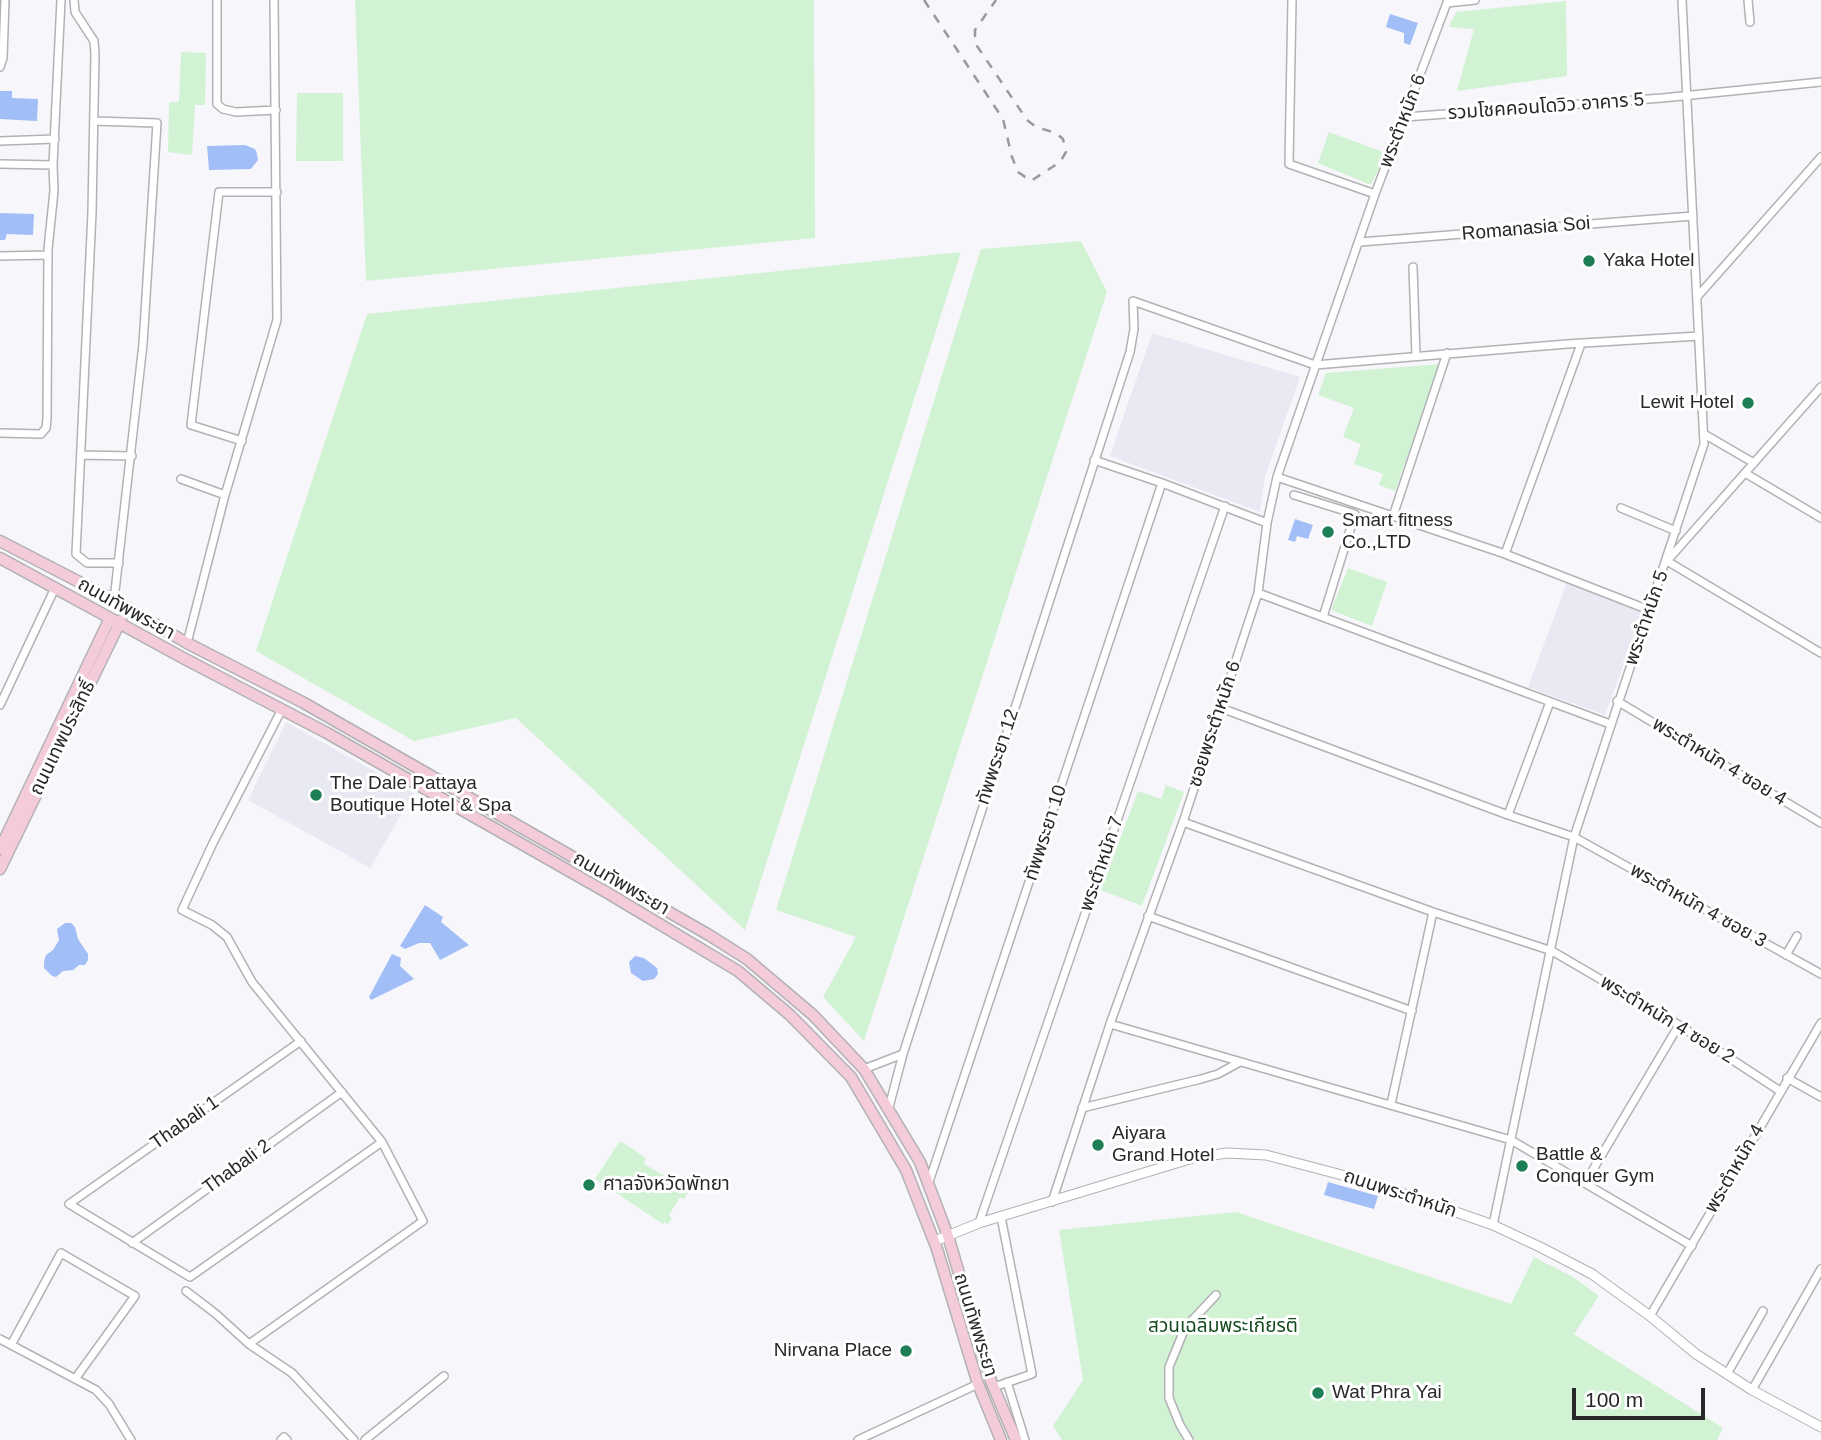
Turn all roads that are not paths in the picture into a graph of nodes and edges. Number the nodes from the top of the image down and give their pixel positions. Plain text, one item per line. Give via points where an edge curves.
1 (5, 0) edge
2 (61, 0) edge
3 (74, 0) edge
4 (218, 0) edge
5 (274, 0) edge
6 (1292, 0) edge
7 (1475, 0) edge
8 (1682, 0) edge
9 (1748, 0) edge
10 (1448, 2) edge
11 (1750, 22) dead end
12 (0, 67) edge
13 (1821, 82) edge
14 (1687, 96) junction
15 (276, 110) junction
16 (1405, 117) junction
17 (94, 121) junction
18 (55, 139) junction
19 (0, 141) edge
20 (1821, 157) edge
21 (0, 164) edge
22 (53, 164) junction
23 (277, 192) junction
24 (1375, 194) junction
25 (1693, 216) junction
26 (1360, 242) junction
27 (0, 256) edge
28 (48, 256) junction
29 (1413, 267) dead end
30 (1697, 296) junction
31 (1699, 336) junction
32 (1581, 344) junction
33 (1447, 353) junction
34 (1416, 356) junction
35 (1315, 365) junction
36 (1821, 387) edge
37 (0, 433) edge
38 (1703, 434) junction
39 (242, 441) junction
40 (81, 455) junction
41 (132, 456) junction
42 (1094, 460) junction
43 (1754, 463) junction
44 (1745, 473) junction
45 (1278, 477) junction
46 (181, 479) dead end
47 (1162, 483) junction
48 (225, 495) junction
49 (1294, 495) dead end
50 (1225, 506) junction
51 (1621, 508) dead end
52 (1393, 516) junction
53 (1821, 518) edge
54 (1267, 523) junction
55 (1676, 531) junction
56 (0, 541) edge
57 (1505, 554) junction
58 (0, 558) edge
59 (1667, 561) junction
60 (119, 563) junction
61 (55, 588) junction
62 (1258, 593) junction
63 (120, 604) junction
64 (1649, 610) junction
65 (1323, 617) junction
66 (115, 621) junction
67 (187, 643) junction
68 (1821, 653) edge
69 (1617, 701) junction
70 (1550, 702) junction
71 (0, 705) edge
72 (1221, 708) junction
73 (282, 709) junction
74 (1610, 724) junction
75 (1508, 816) junction
76 (1183, 822) junction
77 (1821, 823) edge
78 (1574, 837) junction
79 (0, 849) edge
80 (0, 869) edge
81 (613, 879) junction
82 (606, 892) junction
83 (1433, 912) junction
84 (1148, 916) junction
85 (1797, 936) dead end
86 (1552, 951) junction
87 (1786, 955) junction
88 (1821, 974) edge
89 (800, 1003) junction
90 (1412, 1011) junction
91 (790, 1015) junction
92 (813, 1015) junction
93 (1821, 1023) edge
94 (1110, 1024) junction
95 (1678, 1025) junction
96 (802, 1027) junction
97 (301, 1041) junction
98 (903, 1054) junction
99 (1238, 1063) junction
100 (864, 1069) junction
101 (1787, 1078) junction
102 (1780, 1091) junction
103 (342, 1092) junction
104 (1821, 1097) edge
105 (1391, 1104) junction
106 (889, 1107) junction
107 (1082, 1108) junction
108 (1511, 1140) junction
109 (382, 1142) junction
110 (920, 1162) junction
111 (906, 1170) junction
112 (929, 1182) junction
113 (1585, 1183) junction
114 (1052, 1202) junction
115 (1001, 1217) junction
116 (979, 1223) junction
117 (1493, 1225) junction
118 (948, 1236) junction
119 (935, 1241) junction
120 (132, 1242) junction
121 (1692, 1246) junction
122 (1821, 1269) edge
123 (186, 1291) dead end
124 (1216, 1295) dead end
125 (1763, 1311) dead end
126 (1650, 1316) junction
127 (0, 1339) edge
128 (249, 1343) junction
129 (11, 1345) junction
130 (1727, 1374) junction
131 (444, 1376) dead end
132 (75, 1379) junction
133 (1007, 1382) junction
134 (978, 1384) junction
135 (994, 1387) junction
136 (1752, 1390) junction
137 (1821, 1427) edge
138 (131, 1440) edge
139 (281, 1440) edge
140 (287, 1440) edge
141 (354, 1440) edge
142 (365, 1440) edge
143 (858, 1440) edge
144 (1001, 1440) edge
145 (1016, 1440) edge
146 (1025, 1440) edge
147 (1189, 1440) edge

1 - 12 street
2 - 18 street
3 - 17 street via 75,12 94,41
4 - 15 street via 217,104 236,112
5 - 15 street
6 - 24 street via 1289,164
7 - 10 street
8 - 14 street, พระตำหนัก 5
9 - 11 street
10 - 16 street, พระตำหนัก 6
13 - 14 street, รวมโชคคอนโดวิว อาคาร 5
14 - 16 street, รวมโชคคอนโดวิว อาคาร 5
14 - 25 street, พระตำหนัก 5
15 - 23 street
16 - 24 street, พระตำหนัก 6
17 - 40 street
17 - 41 street via 157,123
18 - 19 street
18 - 22 street
20 - 30 street
21 - 22 street
22 - 28 street
23 - 39 street via 277,320
23 - 39 street via 219,192 191,425
24 - 26 street, พระตำหนัก 6
25 - 26 street, Romanasia Soi
25 - 30 street, พระตำหนัก 5
26 - 35 street, ซอยพระตำหนัก 6
27 - 28 street
28 - 37 street via 46,428 37,435
29 - 34 street
30 - 31 street, พระตำหนัก 5
31 - 32 street
31 - 38 street, พระตำหนัก 5
32 - 33 street
32 - 57 street
33 - 34 street
33 - 52 street
34 - 35 street
35 - 42 street, ทัพพระยา 12 via 1133,301 1130,352
35 - 45 street, ซอยพระตำหนัก 6
36 - 43 street
38 - 43 street
38 - 55 street, พระตำหนัก 5 via 1704,444
39 - 48 street
40 - 41 street
40 - 60 street via 76,554 87,563
41 - 60 street
42 - 47 street
42 - 98 street, ทัพพระยา 12
43 - 44 street
44 - 53 street
44 - 59 street
45 - 52 street
45 - 54 street, ซอยพระตำหนัก 6
46 - 48 street
47 - 50 street
47 - 112 street, ทัพพระยา 10
48 - 67 street
49 - 65 street via 1355,513
50 - 54 street
50 - 116 street, พระตำหนัก 7
51 - 55 street
52 - 57 street
54 - 62 street, ซอยพระตำหนัก 6
55 - 59 street, พระตำหนัก 5
56 - 63 main road, ถนนทัพพระยา
57 - 64 street
58 - 61 main road, ถนนทัพพระยา
59 - 64 street, พระตำหนัก 5
59 - 68 street
60 - 63 street
61 - 66 main road, ถนนทัพพระยา
61 - 71 street
62 - 65 street
62 - 72 street, ซอยพระตำหนัก 6
63 - 66 main road, ถนนเทพประสิทธิ์
63 - 67 main road, ถนนทัพพระยา
64 - 69 street, พระตำหนัก 5
65 - 70 street
66 - 73 main road, ถนนทัพพระยา
66 - 79 main road, ถนนเทพประสิทธิ์
66 - 80 main road, ถนนเทพประสิทธิ์
67 - 81 main road, ถนนทัพพระยา via 303,703
69 - 74 street, พระตำหนัก 5
69 - 77 street, พระตำหนัก 4 ซอย 4
70 - 74 street
70 - 75 street
72 - 75 street, พระตำหนัก 4 ซอย 3
72 - 76 street, ซอยพระตำหนัก 6
73 - 82 main road, ถนนทัพพระยา
73 - 97 street via 182,910 227,937 252,982
74 - 78 street, พระตำหนัก 5
75 - 78 street, พระตำหนัก 4 ซอย 3
76 - 83 street, พระตำหนัก 4 ซอย 2
76 - 84 street, ซอยพระตำหนัก 6
78 - 86 street, พระตำหนัก 5
78 - 87 street, พระตำหนัก 4 ซอย 3
81 - 82 street
81 - 89 main road, ถนนทัพพระยา via 747,959
82 - 91 main road, ถนนทัพพระยา via 738,971
83 - 86 street, พระตำหนัก 4 ซอย 2
83 - 90 street
84 - 90 street
84 - 94 street, ซอยพระตำหนัก 6
85 - 87 street
86 - 95 street, พระตำหนัก 4 ซอย 2
86 - 108 street, พระตำหนัก 5
87 - 88 street, พระตำหนัก 4 ซอย 3
89 - 91 street
89 - 92 main road, ถนนทัพพระยา
90 - 105 street
91 - 96 main road, ถนนทัพพระยา
92 - 96 street
92 - 100 main road, ถนนทัพพระยา
93 - 101 street, พระตำหนัก 4
94 - 99 street
94 - 107 street, ซอยพระตำหนัก 6
95 - 102 street, พระตำหนัก 4 ซอย 2
95 - 113 street
96 - 111 main road, ถนนทัพพระยา via 851,1077
97 - 103 street
97 - 120 street, Thabali 1 via 69,1204
98 - 100 street
98 - 106 street, ทัพพระยา 12
99 - 105 street
99 - 107 street via 1201,1079
100 - 106 main road, ถนนทัพพระยา
101 - 102 street, พระตำหนัก 4
101 - 104 street
102 - 121 street, พระตำหนัก 4
103 - 109 street
103 - 120 street, Thabali 2
105 - 108 street
106 - 110 main road, ถนนทัพพระยา
107 - 114 street, ซอยพระตำหนัก 6
108 - 113 street
108 - 117 street, พระตำหนัก 5
109 - 120 street via 190,1277
109 - 128 street via 423,1221
110 - 111 street
110 - 112 main road, ถนนทัพพระยา
111 - 119 main road, ถนนทัพพระยา
112 - 118 main road, ถนนทัพพระยา
113 - 121 street
114 - 115 street, ถนนพระตำหนัก
114 - 117 street, ถนนพระตำหนัก via 1179,1162 1233,1153 1266,1155 1376,1184
115 - 116 street, ถนนพระตำหนัก
115 - 133 street via 1032,1374
116 - 118 street, ถนนพระตำหนัก
117 - 126 street, ถนนพระตำหนัก via 1592,1274
118 - 119 street, ถนนพระตำหนัก
118 - 135 main road, ถนนทัพพระยา
119 - 134 main road, ถนนทัพพระยา
121 - 126 street, พระตำหนัก 4
122 - 136 street
123 - 128 street
124 - 147 street via 1185,1328 1168,1367 1169,1398
125 - 130 street
126 - 130 street, ถนนพระตำหนัก
127 - 129 street
128 - 141 street via 292,1373
129 - 132 street
129 - 132 street via 61,1254 135,1296
130 - 136 street, ถนนพระตำหนัก
131 - 142 street
132 - 138 street via 103,1396
133 - 135 street
133 - 146 street
134 - 143 street
134 - 144 main road, ถนนทัพพระยา
135 - 145 main road, ถนนทัพพระยา
136 - 137 street, ถนนพระตำหนัก
139 - 140 street

